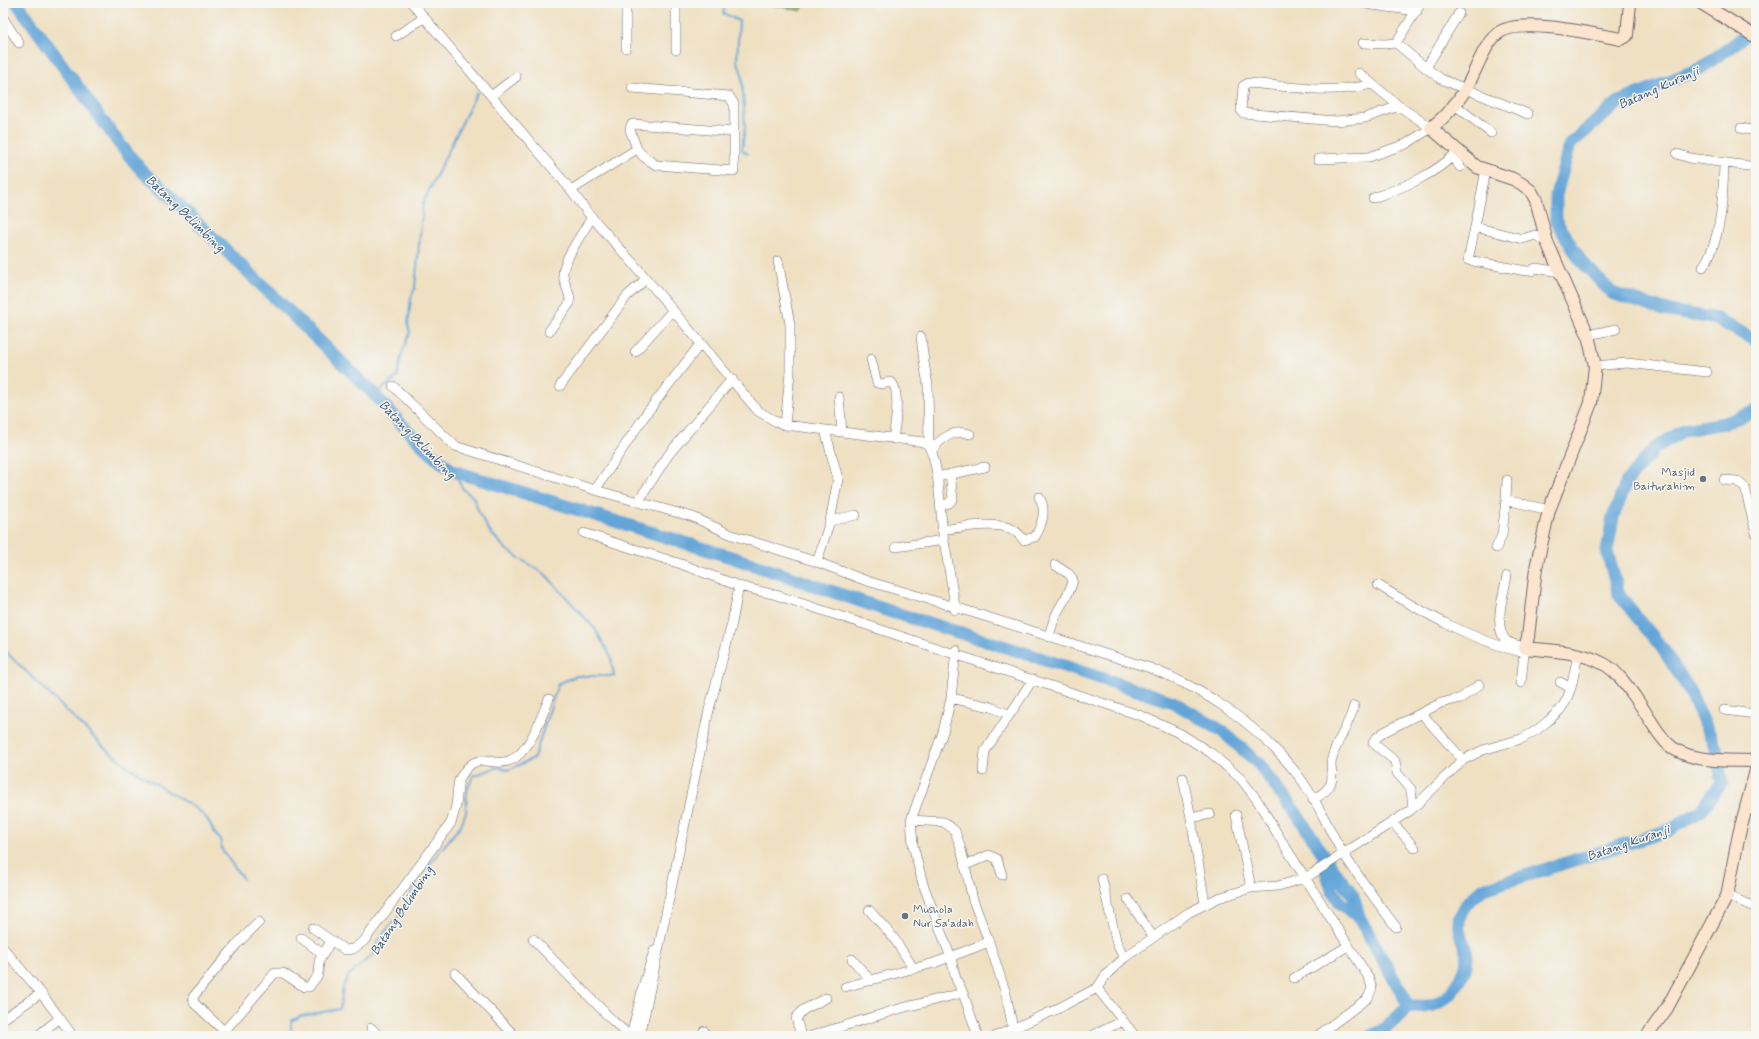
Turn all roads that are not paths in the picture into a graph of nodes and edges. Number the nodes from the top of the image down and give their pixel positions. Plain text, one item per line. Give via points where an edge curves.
1 (412, 3) edge
2 (626, 3) edge
3 (676, 3) edge
4 (1630, 3) edge
5 (1701, 3) edge
6 (1365, 4) dead end
7 (1419, 7) edge
8 (1459, 13) dead end
9 (3, 18) edge
10 (424, 18) junction
11 (396, 36) dead end
12 (1756, 37) edge
13 (1396, 42) junction
14 (19, 43) dead end
15 (1363, 43) dead end
16 (626, 48) dead end
17 (676, 50) dead end
18 (1426, 68) junction
19 (1359, 73) dead end
20 (516, 77) dead end
21 (1372, 84) junction
22 (632, 88) dead end
23 (1465, 90) junction
24 (491, 96) junction
25 (1455, 105) junction
26 (1399, 106) junction
27 (1528, 114) dead end
28 (1431, 128) junction
29 (1741, 128) dead end
30 (1756, 131) edge
31 (734, 132) junction
32 (1491, 133) dead end
33 (637, 149) junction
34 (1455, 154) junction
35 (1677, 154) dead end
36 (1318, 159) dead end
37 (1724, 163) junction
38 (1460, 167) dead end
39 (1756, 167) edge
40 (1486, 170) junction
41 (571, 190) junction
42 (1372, 198) dead end
43 (592, 217) junction
44 (1475, 227) junction
45 (1547, 242) junction
46 (778, 261) dead end
47 (1703, 266) dead end
48 (1560, 272) junction
49 (646, 279) junction
50 (673, 310) junction
51 (1616, 329) dead end
52 (549, 331) dead end
53 (1588, 334) junction
54 (921, 336) dead end
55 (701, 343) junction
56 (635, 352) dead end
57 (871, 359) dead end
58 (1595, 366) junction
59 (1707, 372) dead end
60 (732, 380) junction
61 (393, 386) dead end
62 (560, 386) dead end
63 (839, 397) dead end
64 (785, 425) junction
65 (825, 430) junction
66 (842, 432) junction
67 (970, 434) dead end
68 (893, 439) junction
69 (930, 449) junction
70 (985, 467) dead end
71 (950, 474) junction
72 (937, 477) junction
73 (1507, 480) dead end
74 (1724, 480) dead end
75 (595, 490) junction
76 (1039, 497) dead end
77 (1506, 500) junction
78 (641, 503) junction
79 (940, 506) junction
80 (1549, 510) junction
81 (856, 515) dead end
82 (830, 521) junction
83 (942, 530) junction
84 (1756, 533) edge
85 (584, 534) dead end
86 (944, 540) junction
87 (896, 547) dead end
88 (1496, 548) dead end
89 (817, 562) junction
90 (1055, 565) dead end
91 (1507, 576) dead end
92 (1378, 585) dead end
93 (739, 586) junction
94 (955, 609) junction
95 (1048, 637) junction
96 (1524, 650) junction
97 (956, 653) junction
98 (1578, 655) junction
99 (1033, 678) junction
100 (1560, 682) dead end
101 (1521, 683) dead end
102 (1479, 685) dead end
103 (1571, 688) junction
104 (951, 698) junction
105 (548, 699) dead end
106 (1354, 706) dead end
107 (1724, 710) dead end
108 (1421, 713) junction
109 (1010, 714) junction
110 (1756, 714) edge
111 (1463, 760) junction
112 (1756, 761) edge
113 (1756, 770) edge
114 (983, 771) dead end
115 (1183, 778) dead end
116 (1313, 800) junction
117 (1413, 808) junction
118 (1751, 809) edge
119 (1210, 814) dead end
120 (1236, 815) dead end
121 (1191, 818) junction
122 (911, 820) junction
123 (1394, 823) junction
124 (1415, 848) dead end
125 (1341, 855) junction
126 (964, 866) junction
127 (1002, 875) dead end
128 (1308, 876) junction
129 (1102, 879) dead end
130 (1251, 888) junction
131 (1727, 896) junction
132 (1128, 899) dead end
133 (1205, 904) junction
134 (1756, 908) edge
135 (869, 910) dead end
136 (259, 922) dead end
137 (1396, 927) dead end
138 (313, 928) dead end
139 (1153, 937) junction
140 (302, 938) dead end
141 (533, 939) dead end
142 (331, 942) junction
143 (989, 942) junction
144 (658, 946) junction
145 (1348, 946) junction
146 (3, 948) edge
147 (323, 954) junction
148 (951, 958) junction
149 (1124, 958) junction
150 (852, 959) dead end
151 (914, 969) junction
152 (455, 973) dead end
153 (1294, 978) dead end
154 (871, 981) junction
155 (845, 987) dead end
156 (1096, 988) junction
157 (41, 993) junction
158 (963, 993) junction
159 (826, 998) dead end
160 (60, 1018) junction
161 (3, 1019) edge
162 (1123, 1021) junction
163 (371, 1028) dead end
164 (1013, 1029) junction
165 (222, 1034) edge
166 (37, 1036) edge
167 (73, 1036) edge
168 (380, 1036) edge
169 (515, 1036) edge
170 (630, 1036) edge
171 (640, 1036) edge
172 (801, 1036) edge
173 (811, 1036) edge
174 (978, 1036) edge
175 (996, 1036) edge
176 (1091, 1036) edge
177 (1135, 1036) edge
178 (1316, 1036) edge
179 (1647, 1036) edge

1 - 10 street
2 - 16 street
3 - 17 street
4 - 23 street via 1627,35 1620,39 1549,27 1512,28 1498,33 1485,51
5 - 12 street
6 - 7 street
7 - 13 street
8 - 18 street
9 - 14 street
10 - 11 street
10 - 24 street
13 - 15 street
13 - 18 street
18 - 23 street via 1441,79
19 - 21 street
20 - 24 street
21 - 26 street
21 - 26 street via 1328,89 1248,83 1243,86 1241,110 1246,114 1336,122 1365,118
22 - 31 street via 729,96 734,104
23 - 25 street
23 - 27 street
24 - 41 street
25 - 28 street
25 - 32 street
26 - 28 street
28 - 34 street
28 - 36 street via 1406,144 1369,157
29 - 30 street
31 - 33 street via 633,124 630,130
31 - 33 street via 734,171 656,165
33 - 41 street
34 - 38 street
34 - 40 street
34 - 42 street via 1439,168 1404,187
35 - 37 street
37 - 39 street
37 - 47 street via 1723,193 1716,236 1713,248
40 - 44 street
40 - 45 street via 1522,184 1531,191 1536,200
41 - 43 street
43 - 49 street
43 - 52 street via 564,267 564,280 570,303
44 - 45 street via 1523,239 1535,235
44 - 48 street via 1468,260 1526,271 1536,268
45 - 48 street
46 - 64 street via 790,324 790,373
48 - 53 street
49 - 50 street
49 - 62 street via 627,296
50 - 55 street
50 - 56 street
51 - 53 street
53 - 58 street
54 - 69 street via 928,385
55 - 60 street
55 - 75 street via 646,414
57 - 68 street via 877,383 891,382 894,386 896,410
58 - 59 street via 1627,363
58 - 80 street via 1590,403
60 - 64 street via 758,411
60 - 78 street via 669,454 641,497
61 - 75 street via 454,446
63 - 66 street
64 - 65 street
65 - 66 street
65 - 82 street via 838,479
66 - 68 street
67 - 69 street via 949,434
68 - 69 street via 924,442
69 - 72 street
70 - 71 street
71 - 72 street
71 - 79 street via 953,499
72 - 79 street
73 - 77 street
74 - 84 street via 1737,481 1745,488
75 - 78 street
76 - 83 street via 1044,507 1035,537 1024,540 1014,530 994,525
77 - 80 street
77 - 88 street via 1502,535
78 - 89 street via 694,517 732,535
79 - 83 street
80 - 96 street via 1536,568 1528,637
81 - 82 street
82 - 89 street
83 - 86 street
85 - 93 street via 681,564
86 - 87 street
86 - 94 street
89 - 94 street
90 - 95 street via 1069,574 1073,580
91 - 96 street via 1500,631 1507,641
92 - 96 street via 1461,632
93 - 97 street via 776,595
93 - 144 street via 709,710
94 - 95 street
95 - 116 street via 1150,668 1195,688 1265,739 1298,774
96 - 98 street
96 - 101 street
97 - 99 street
97 - 104 street
98 - 103 street
98 - 112 street via 1606,665 1614,672 1630,690 1667,743 1679,752 1703,759
99 - 109 street
99 - 128 street via 1142,716 1181,734 1211,753 1241,779 1258,800
100 - 103 street
102 - 108 street via 1460,698
103 - 111 street via 1560,710 1537,730 1521,739 1483,750
104 - 109 street via 991,706
104 - 122 street via 943,732
105 - 142 street via 535,730 520,754 510,761 482,760 466,770 458,786 451,823 364,940 355,948 347,950
106 - 116 street via 1332,756 1332,782 1325,792
107 - 110 street
108 - 111 street
108 - 117 street via 1384,732 1373,743 1395,761 1397,773 1411,790
109 - 114 street via 985,751
111 - 117 street
113 - 118 street
115 - 121 street
116 - 125 street
117 - 123 street
118 - 131 street
119 - 121 street
120 - 130 street
121 - 133 street
122 - 126 street via 944,822 952,827 958,837
122 - 148 street via 913,845 923,884
123 - 124 street
123 - 125 street via 1371,834
125 - 128 street
125 - 137 street
126 - 127 street via 989,855 997,859
126 - 143 street via 973,900
128 - 130 street via 1278,886
128 - 145 street
129 - 149 street via 1118,944
130 - 133 street
131 - 134 street
131 - 179 street via 1667,1008
132 - 139 street
133 - 139 street
135 - 151 street via 893,938
136 - 165 street via 193,997 194,1003
138 - 142 street
139 - 149 street
140 - 147 street
141 - 170 street via 612,1021
142 - 147 street
143 - 148 street
143 - 164 street via 1006,994
144 - 170 street via 649,962
144 - 171 street
145 - 153 street
145 - 178 street via 1369,978 1372,988 1368,998
146 - 157 street
147 - 165 street via 318,961 319,974 309,987 304,987 282,972 275,973
148 - 151 street
148 - 158 street via 956,979
149 - 156 street
150 - 154 street
151 - 154 street
152 - 169 street
154 - 155 street
156 - 162 street
156 - 164 street
157 - 160 street
157 - 161 street
158 - 173 street via 902,1008
158 - 174 street
159 - 172 street via 803,1010 796,1018
160 - 166 street
160 - 167 street
162 - 176 street
162 - 177 street
163 - 168 street
164 - 175 street

